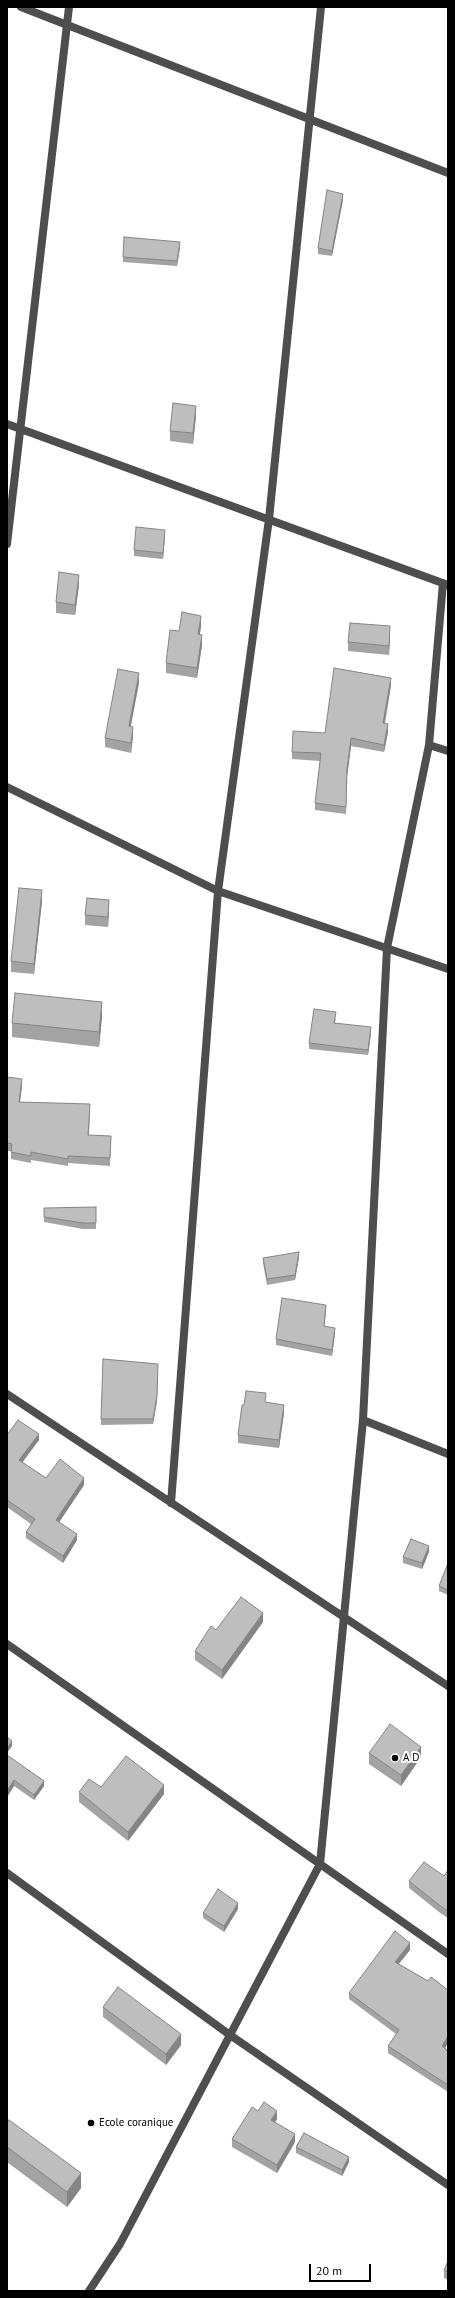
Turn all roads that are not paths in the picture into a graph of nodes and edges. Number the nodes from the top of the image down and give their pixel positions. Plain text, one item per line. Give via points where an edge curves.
1 (20, 7) edge
2 (69, 7) edge
3 (321, 7) edge
4 (67, 25) junction
5 (309, 119) junction
6 (448, 172) edge
7 (7, 424) edge
8 (20, 429) junction
9 (269, 519) junction
10 (7, 544) edge
11 (445, 584) edge
12 (429, 745) junction
13 (448, 751) edge
14 (7, 787) edge
15 (218, 891) junction
16 (387, 948) junction
17 (448, 969) edge
18 (7, 1394) edge
19 (363, 1420) junction
20 (448, 1454) edge
21 (170, 1503) junction
22 (343, 1617) junction
23 (7, 1644) edge
24 (448, 1686) edge
25 (320, 1864) junction
26 (7, 1873) edge
27 (448, 1954) edge
28 (230, 2035) junction
29 (448, 2185) edge
30 (89, 2291) edge

1 - 4 street
2 - 4 street
3 - 5 street
4 - 5 street
4 - 8 street
5 - 6 street
5 - 9 street
7 - 8 street
8 - 9 street
8 - 10 street
9 - 11 street
9 - 15 street
11 - 12 street
12 - 13 street
12 - 16 street
14 - 15 street
15 - 16 street
15 - 21 street
16 - 17 street
16 - 19 street
18 - 21 street
19 - 20 street
19 - 22 street
21 - 22 street
22 - 24 street
22 - 25 street
23 - 25 street
25 - 27 street
25 - 28 street
26 - 28 street
28 - 29 street
28 - 30 street via 120,2244

